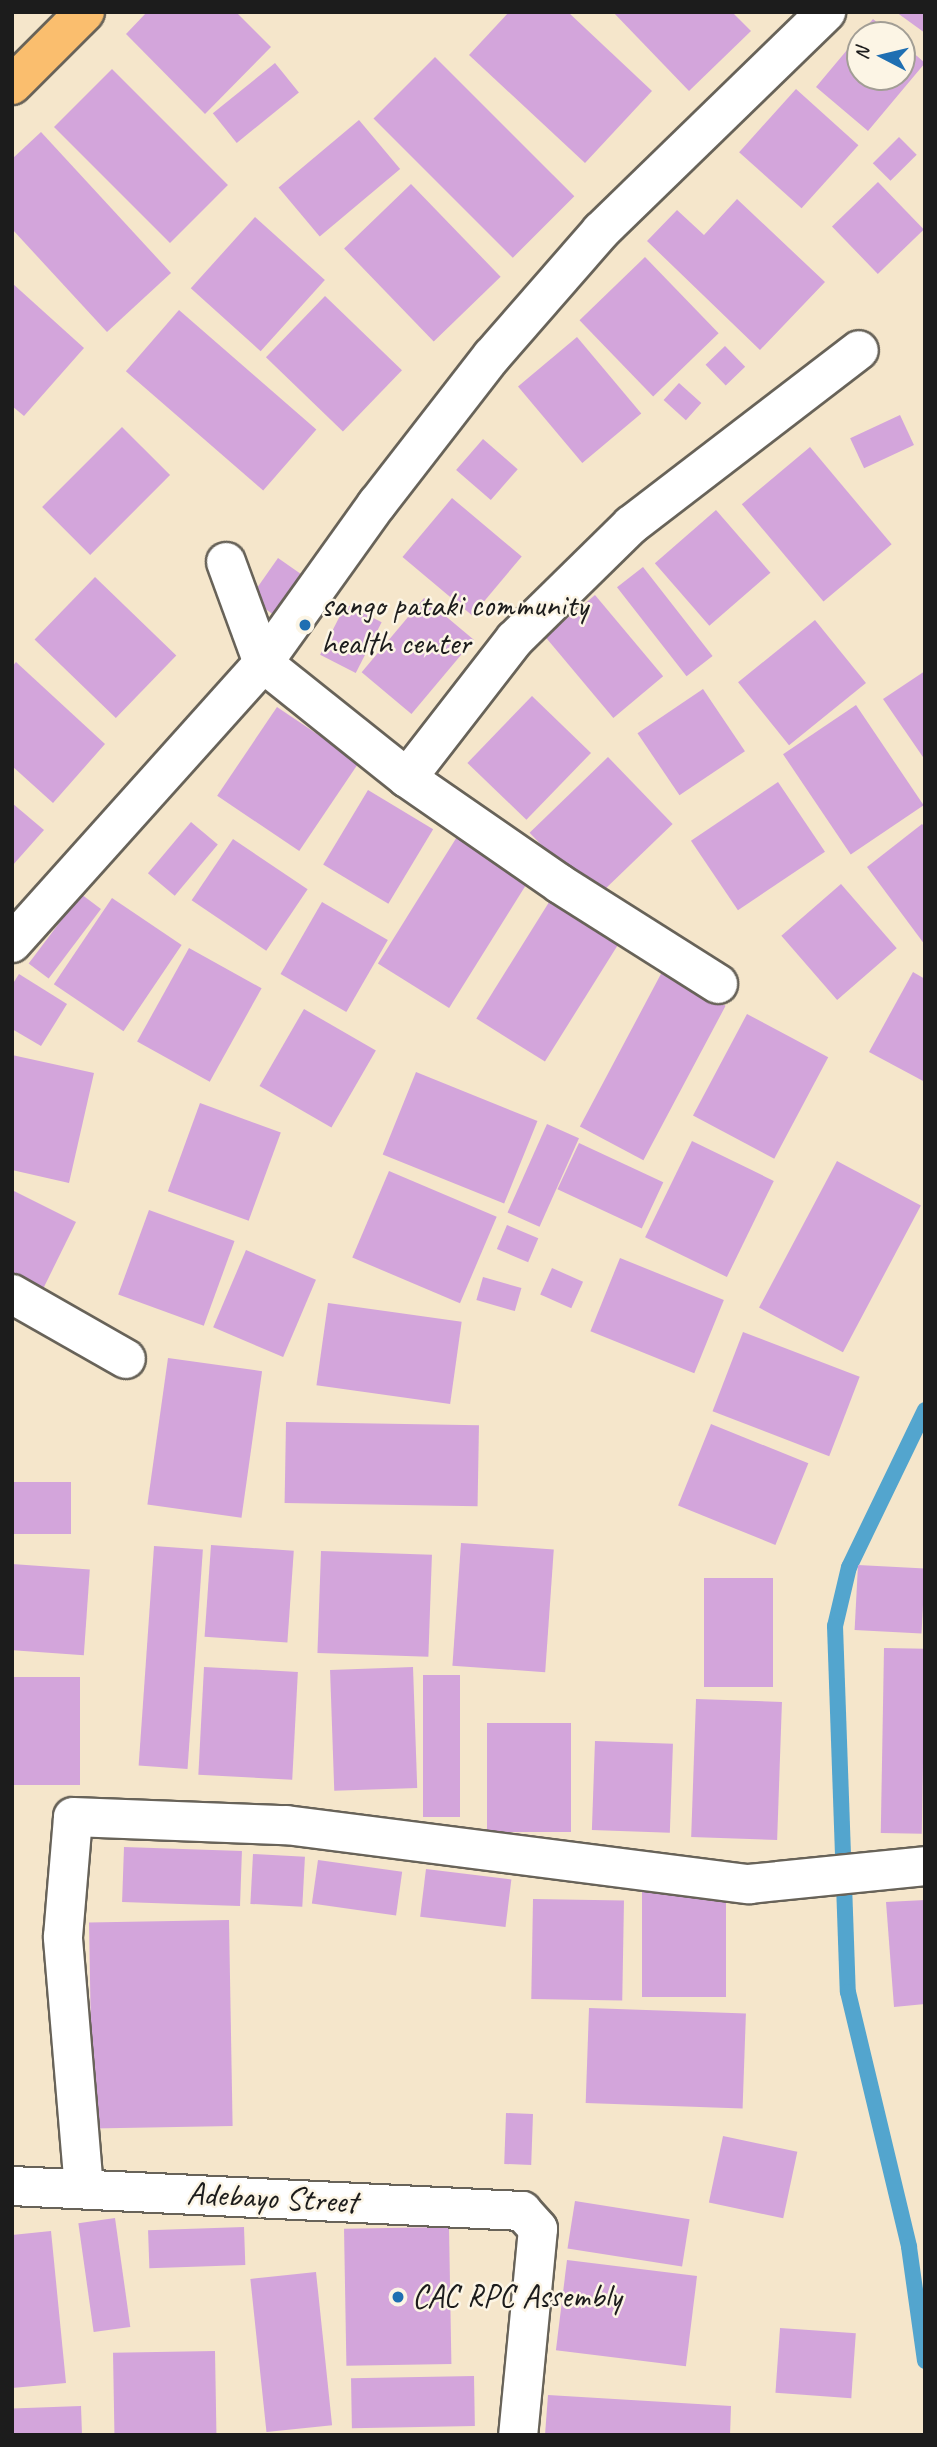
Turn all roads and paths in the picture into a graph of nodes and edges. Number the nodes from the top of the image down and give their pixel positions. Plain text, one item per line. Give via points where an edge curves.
1 (85, 12) edge
2 (826, 12) edge
3 (12, 85) edge
4 (859, 350) dead end
5 (226, 562) dead end
6 (263, 663) junction
7 (407, 778) junction
8 (12, 943) edge
9 (718, 984) dead end
10 (12, 1294) edge
11 (126, 1359) dead end
12 (925, 1866) edge
13 (12, 2186) edge
14 (84, 2189) junction
15 (518, 2435) edge

1 - 3 main road
2 - 6 street via 601,231 492,356 377,503
4 - 7 street via 631,526 515,639
5 - 6 street
6 - 7 street
6 - 8 street
7 - 9 street via 560,884
10 - 11 street
12 - 14 street via 749,1884 286,1825 73,1817 63,1937
13 - 14 street, Adebayo Street
14 - 15 street, Adebayo Street via 508,2208 530,2216 538,2229

